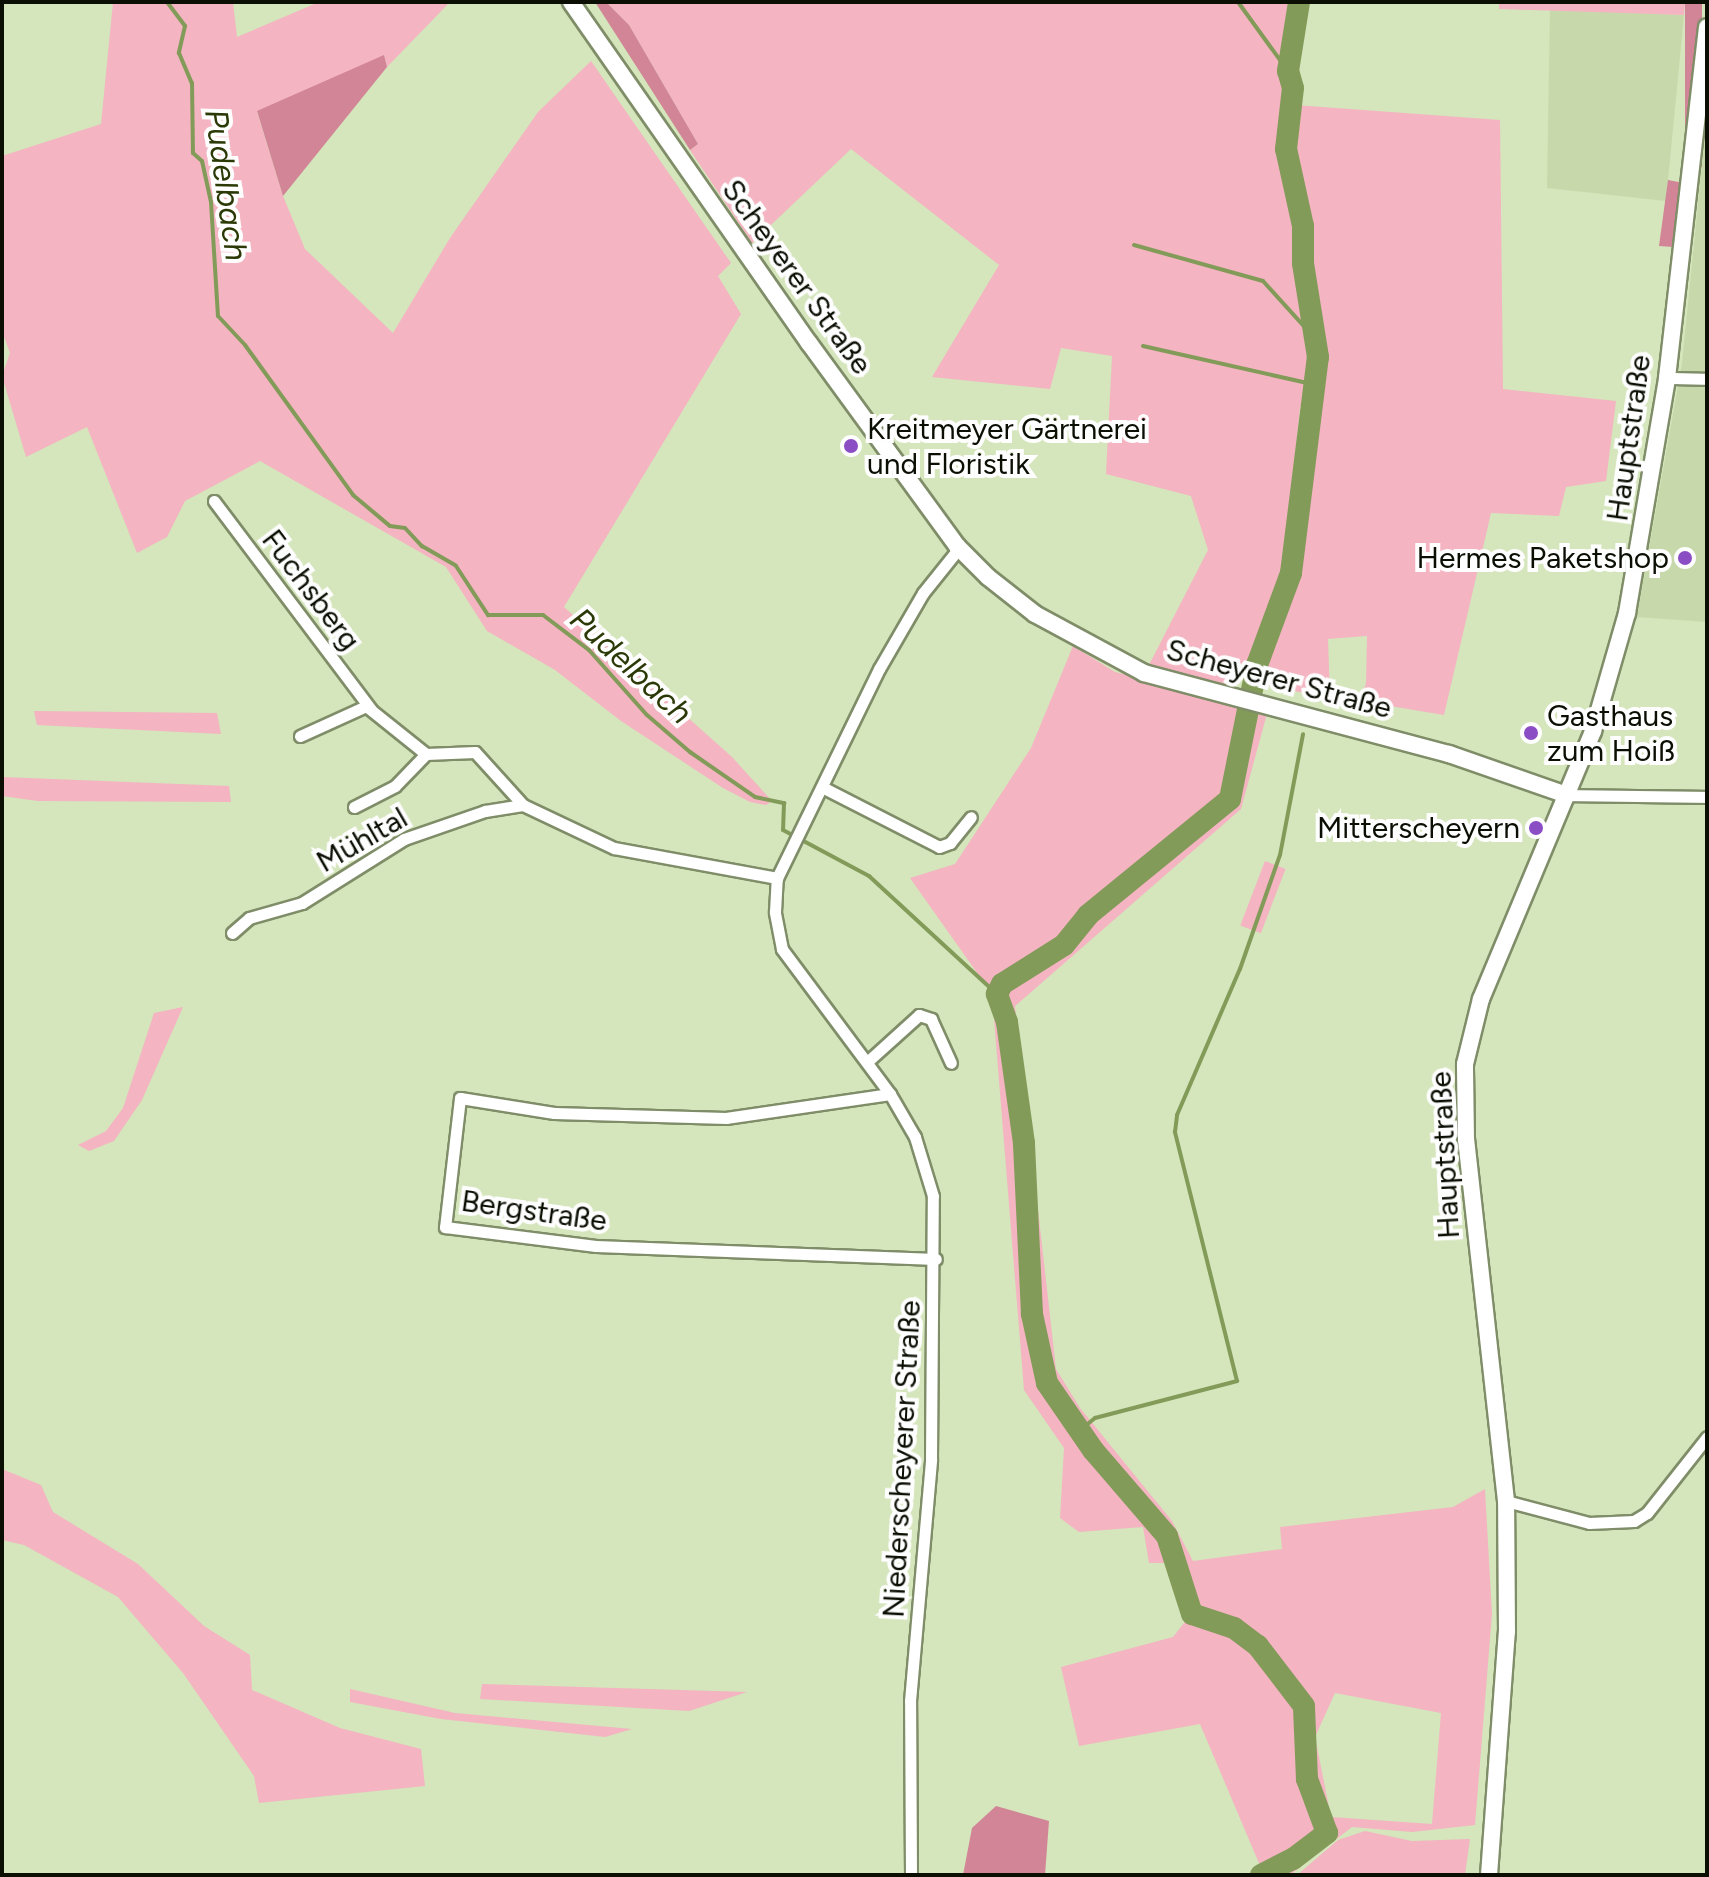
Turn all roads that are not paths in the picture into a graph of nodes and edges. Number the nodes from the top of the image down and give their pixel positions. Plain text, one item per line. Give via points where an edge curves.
1 (571, 2) edge
2 (1707, 27) edge
3 (1667, 378) junction
4 (1707, 379) edge
5 (214, 501) dead end
6 (959, 548) junction
7 (371, 709) junction
8 (300, 736) dead end
9 (426, 754) junction
10 (822, 787) junction
11 (1567, 795) junction
12 (1707, 797) edge
13 (523, 805) junction
14 (354, 807) dead end
15 (971, 817) dead end
16 (777, 878) junction
17 (232, 933) dead end
18 (867, 1062) junction
19 (951, 1063) dead end
20 (890, 1094) junction
21 (936, 1259) junction
22 (1707, 1437) edge
23 (1506, 1501) junction
24 (911, 1875) edge
25 (1489, 1875) edge

1 - 6 main road, Scheyerer Straße
2 - 3 main road, Hauptstraße
3 - 4 street
3 - 11 main road, Hauptstraße via 1645,528 1614,667
5 - 7 street, Fuchsberg
6 - 10 street, Niederscheyerer Straße via 923,593 886,656
6 - 11 main road, Scheyerer Straße via 1023,605 1144,673 1449,754
7 - 8 street via 366,706
7 - 9 street, Fuchsberg
9 - 13 street via 475,752
9 - 14 street via 395,786
10 - 15 street via 939,847 950,843
10 - 16 street, Niederscheyerer Straße
11 - 12 street
11 - 23 main road, Hauptstraße via 1481,999 1465,1064 1466,1140
13 - 16 street via 614,848
13 - 17 street, Mühltal via 485,811 404,839 302,903 249,918
16 - 18 street, Niederscheyerer Straße via 775,912 782,949
18 - 19 street via 919,1015 931,1019
18 - 20 street, Niederscheyerer Straße
20 - 21 street, Niederscheyerer Straße via 915,1137 933,1196
20 - 21 street, Bergstraße via 726,1118 554,1113 460,1098 445,1227 596,1246
21 - 24 street, Niederscheyerer Straße via 926,1550 910,1701
22 - 23 street via 1647,1513 1634,1521 1589,1523
23 - 25 main road, Hauptstraße via 1507,1632

